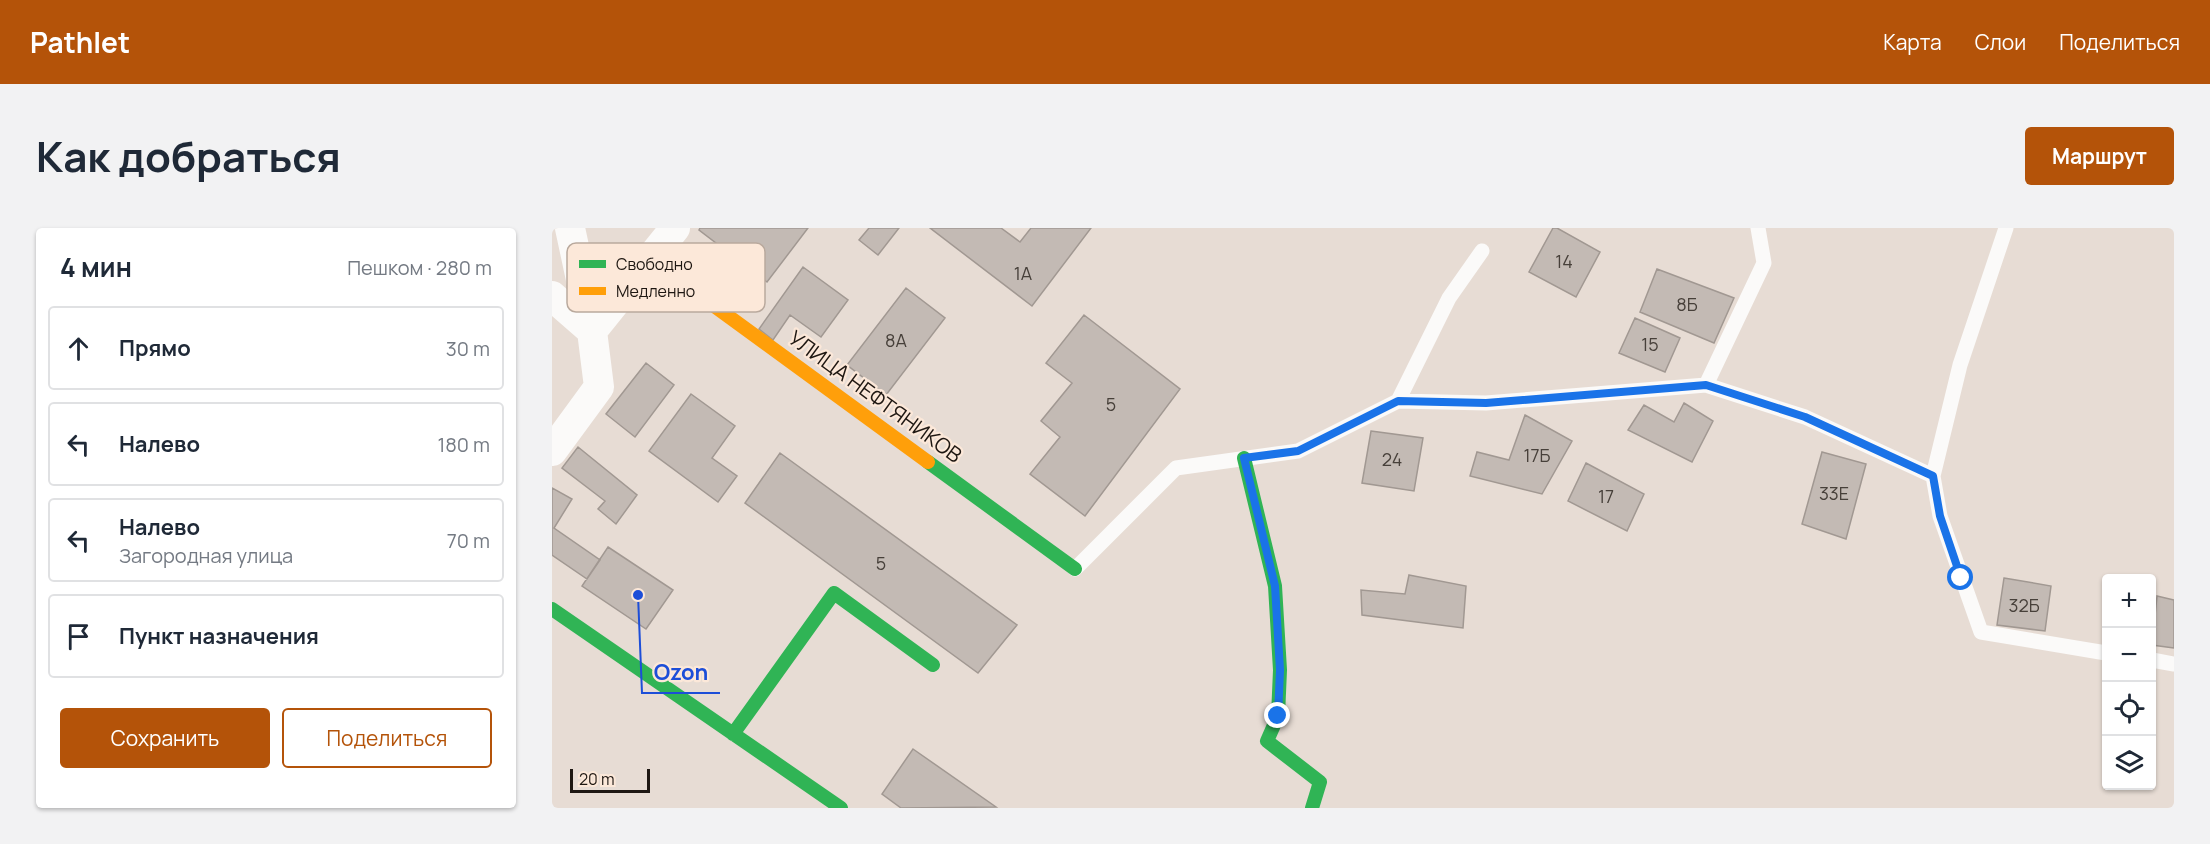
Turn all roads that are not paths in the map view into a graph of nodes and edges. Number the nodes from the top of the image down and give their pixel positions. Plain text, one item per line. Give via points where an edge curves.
1 (570, 228) edge
2 (675, 228) edge
3 (1758, 228) edge
4 (2006, 228) edge
5 (573, 243) edge
6 (663, 243) edge
7 (1482, 250) dead end
8 (552, 296) edge
9 (567, 309) edge
10 (570, 312) edge
11 (588, 312) edge
12 (607, 312) edge
13 (723, 312) edge
14 (592, 331) junction
15 (1706, 385) junction
16 (1398, 401) junction
17 (552, 451) edge
18 (1244, 458) junction
19 (1933, 476) junction
20 (1075, 568) joint
21 (552, 609) edge
22 (2102, 652) edge
23 (2156, 661) edge
24 (933, 664) dead end
25 (2174, 664) edge
26 (734, 734) junction
27 (841, 808) edge
28 (1312, 808) edge

1 - 5 street
2 - 6 street
3 - 15 lane via 1764,263
4 - 19 lane via 1960,365
7 - 16 lane via 1449,298
8 - 9 street
10 - 14 street
11 - 14 street
12 - 14 street
13 - 20 street, УЛИЦА НЕФТЯНИКОВ
14 - 17 street via 599,387
15 - 16 lane via 1486,403
15 - 19 lane via 1805,417
16 - 18 lane via 1298,451
18 - 20 lane via 1176,468
18 - 28 street via 1275,586 1280,670 1278,716 1267,741 1320,782
19 - 22 lane via 1940,516 1981,632
21 - 26 street
23 - 25 lane
24 - 26 street via 834,593
26 - 27 street

